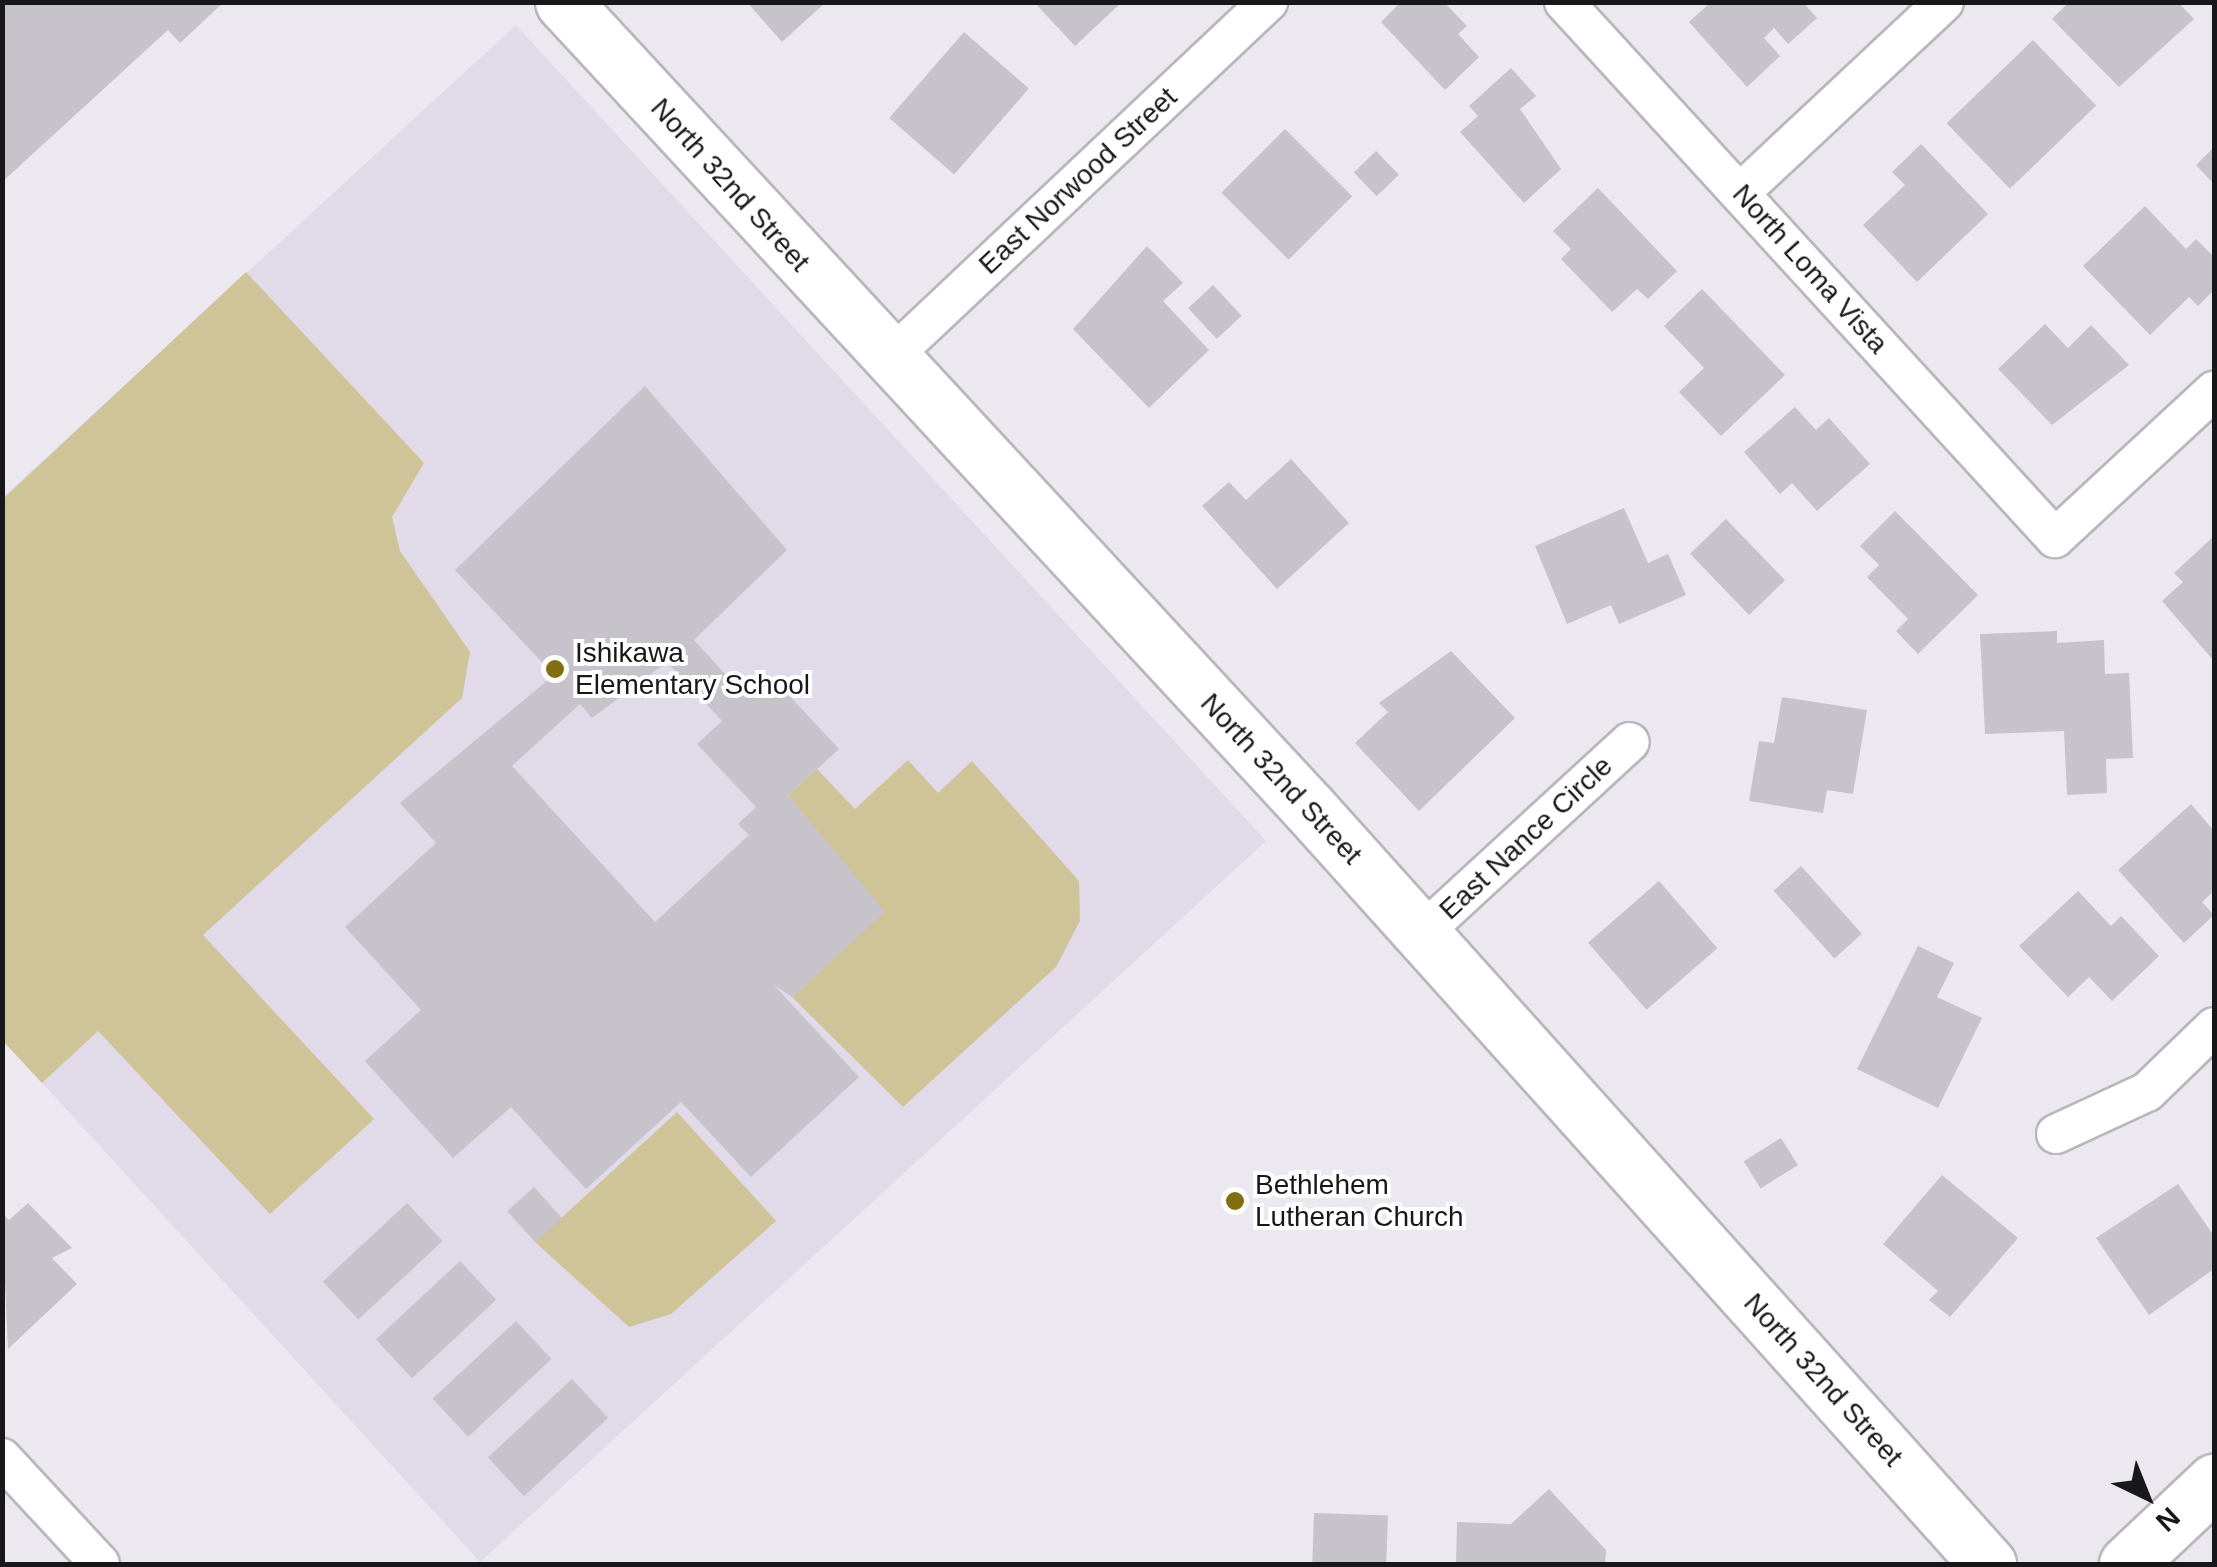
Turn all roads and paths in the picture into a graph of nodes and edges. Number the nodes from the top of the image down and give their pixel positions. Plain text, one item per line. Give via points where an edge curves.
1 (563, 2) edge
2 (1268, 2) edge
3 (1564, 2) edge
4 (1944, 2) edge
5 (1741, 192) junction
6 (888, 359) junction
7 (2214, 391) edge
8 (1630, 742) dead end
9 (1422, 933) junction
10 (2214, 1027) edge
11 (2056, 1134) dead end
12 (2, 1458) edge
13 (2214, 1482) edge
14 (100, 1564) edge
15 (1988, 1564) edge
16 (2127, 1564) edge

1 - 6 street, North 32nd Street
2 - 6 street, East Norwood Street
3 - 5 street, North Loma Vista
4 - 5 street
5 - 7 street, North Loma Vista via 2055,538
6 - 9 street, North 32nd Street
8 - 9 street, East Nance Circle
9 - 15 street, North 32nd Street
10 - 11 street via 2147,1092
12 - 14 street
13 - 16 street

